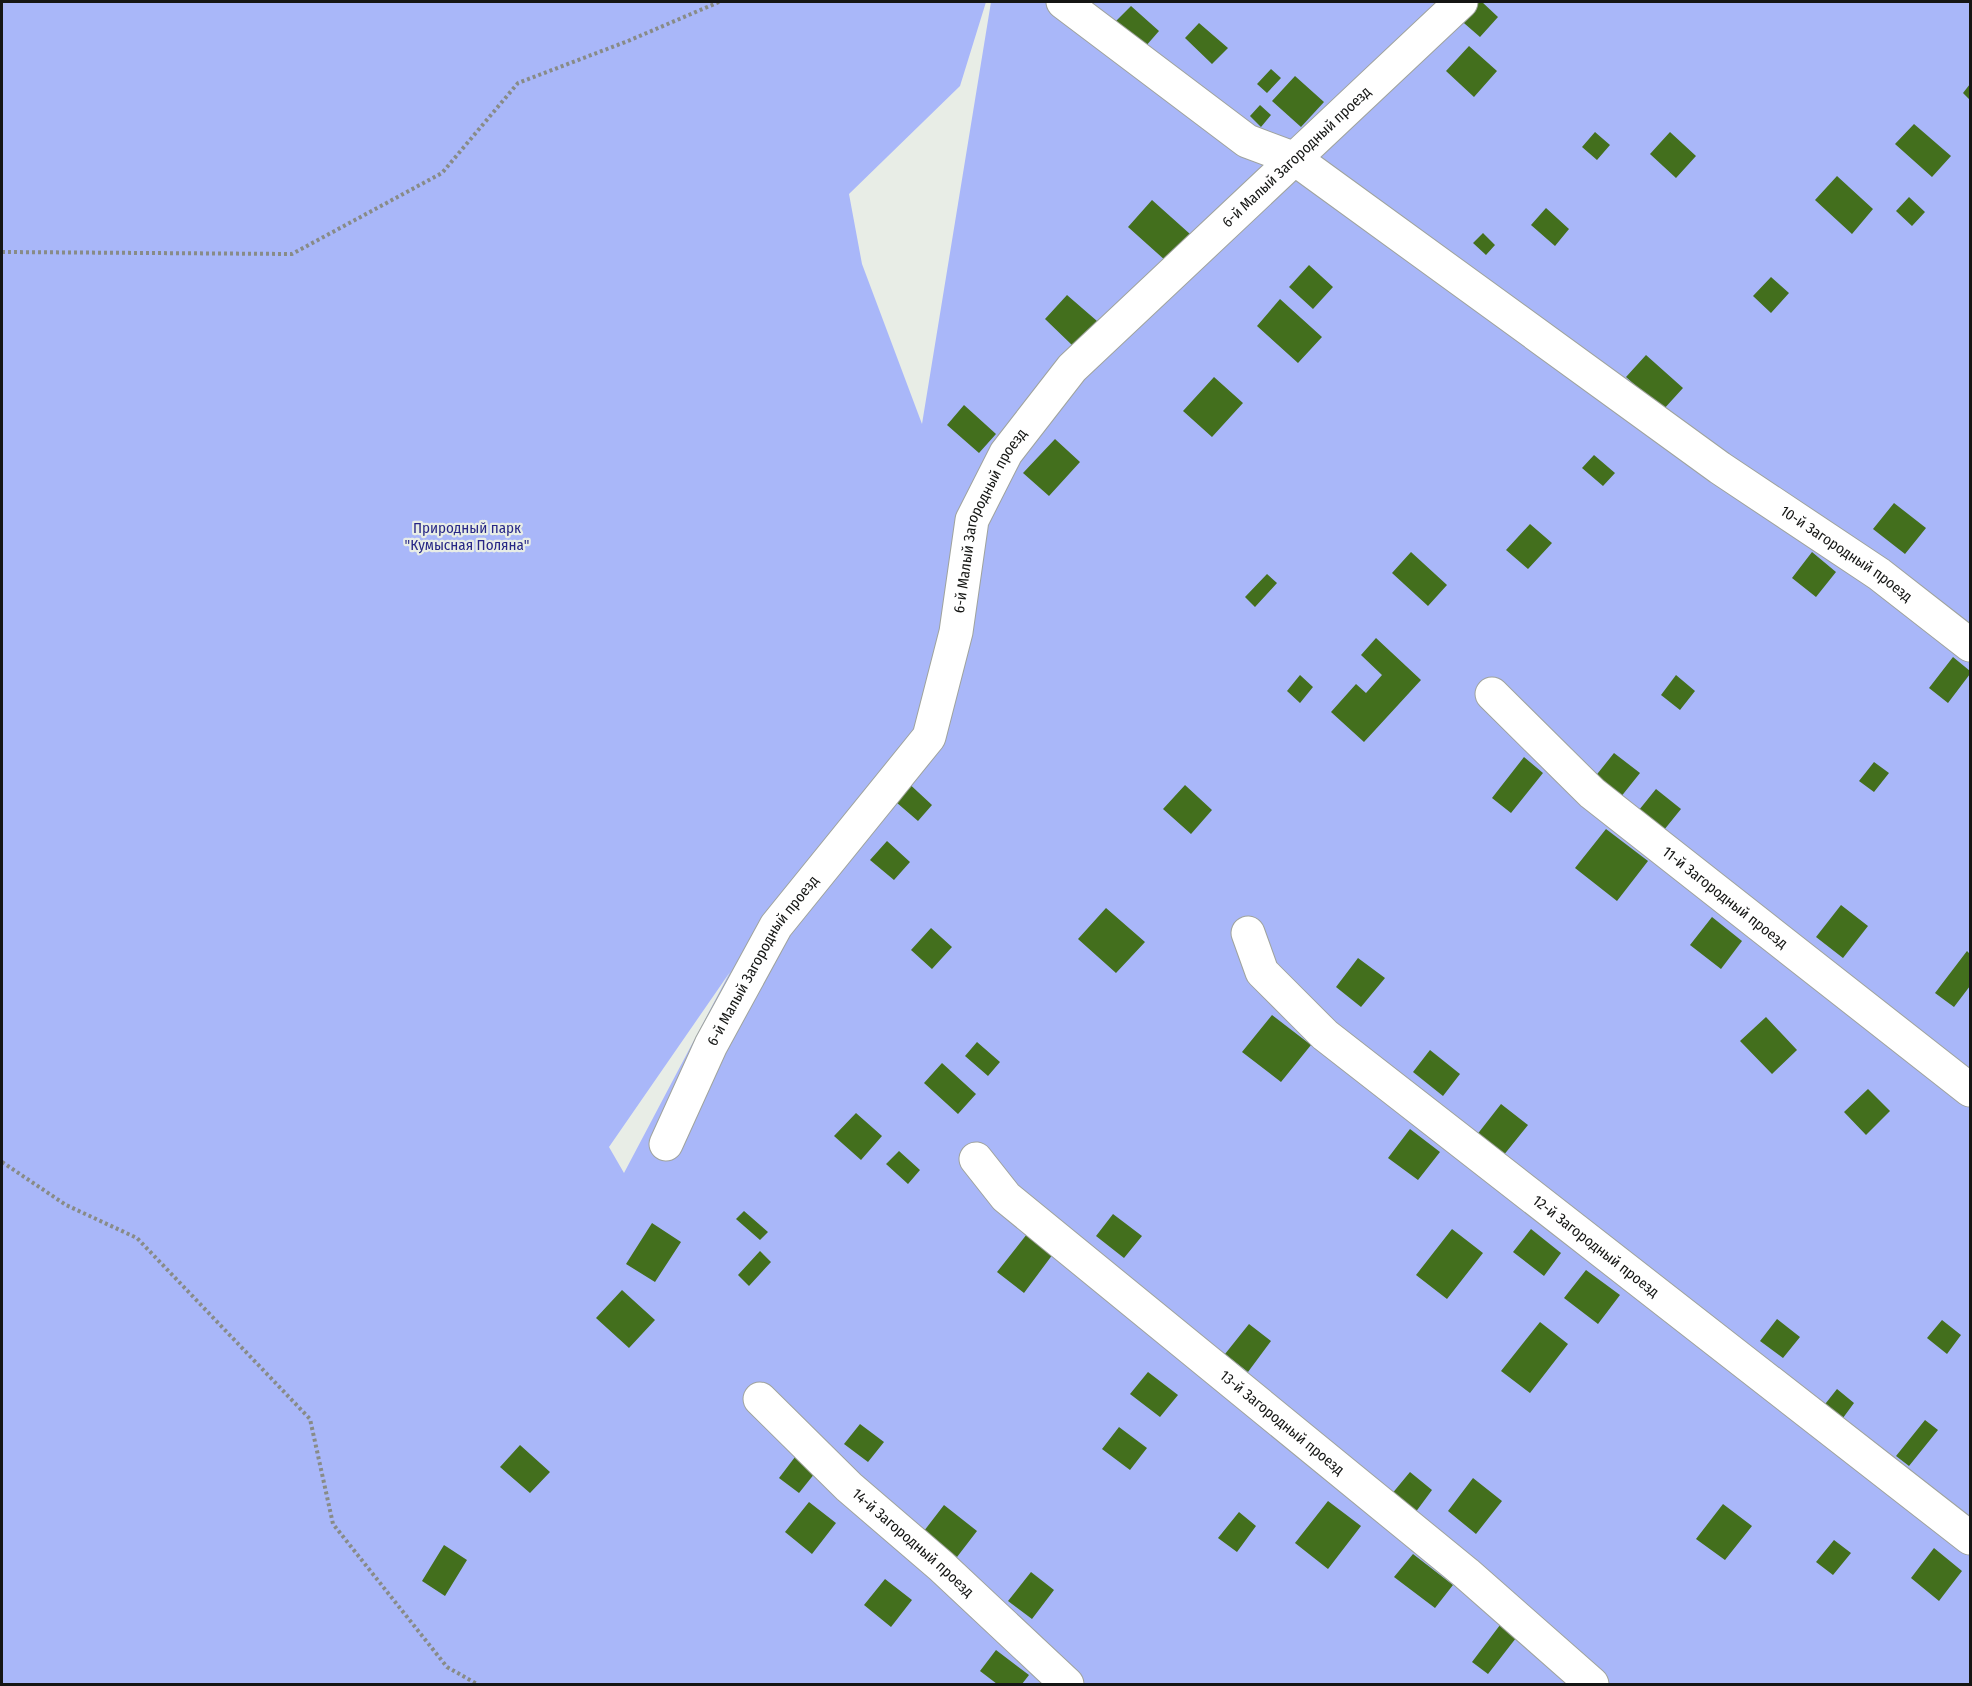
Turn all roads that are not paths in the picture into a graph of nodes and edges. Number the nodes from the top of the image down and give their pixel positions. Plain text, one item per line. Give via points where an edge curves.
1 (1063, 2) edge
2 (1461, 2) edge
3 (1295, 159) junction
4 (1971, 645) edge
5 (1492, 694) dead end
6 (1248, 933) dead end
7 (1971, 1090) edge
8 (666, 1144) dead end
9 (976, 1159) dead end
10 (760, 1399) dead end
11 (1971, 1538) edge
12 (1066, 1684) edge
13 (1592, 1684) edge

1 - 3 lane, 10-й Загородный проезд via 1247,141
2 - 3 lane, 6-й Малый Загородный проезд
3 - 4 lane, 10-й Загородный проезд via 1720,468 1879,574
3 - 8 lane, 6-й Малый Загородный проезд via 1072,368 1006,453 972,520 956,632 929,737 776,926 711,1045
5 - 7 lane, 11-й Загородный проезд via 1592,793
6 - 11 lane, 12-й Загородный проезд via 1262,972 1325,1035
9 - 13 lane, 13-й Загородный проезд via 1006,1197 1466,1573
10 - 12 lane, 14-й Загородный проезд via 849,1487 941,1566

